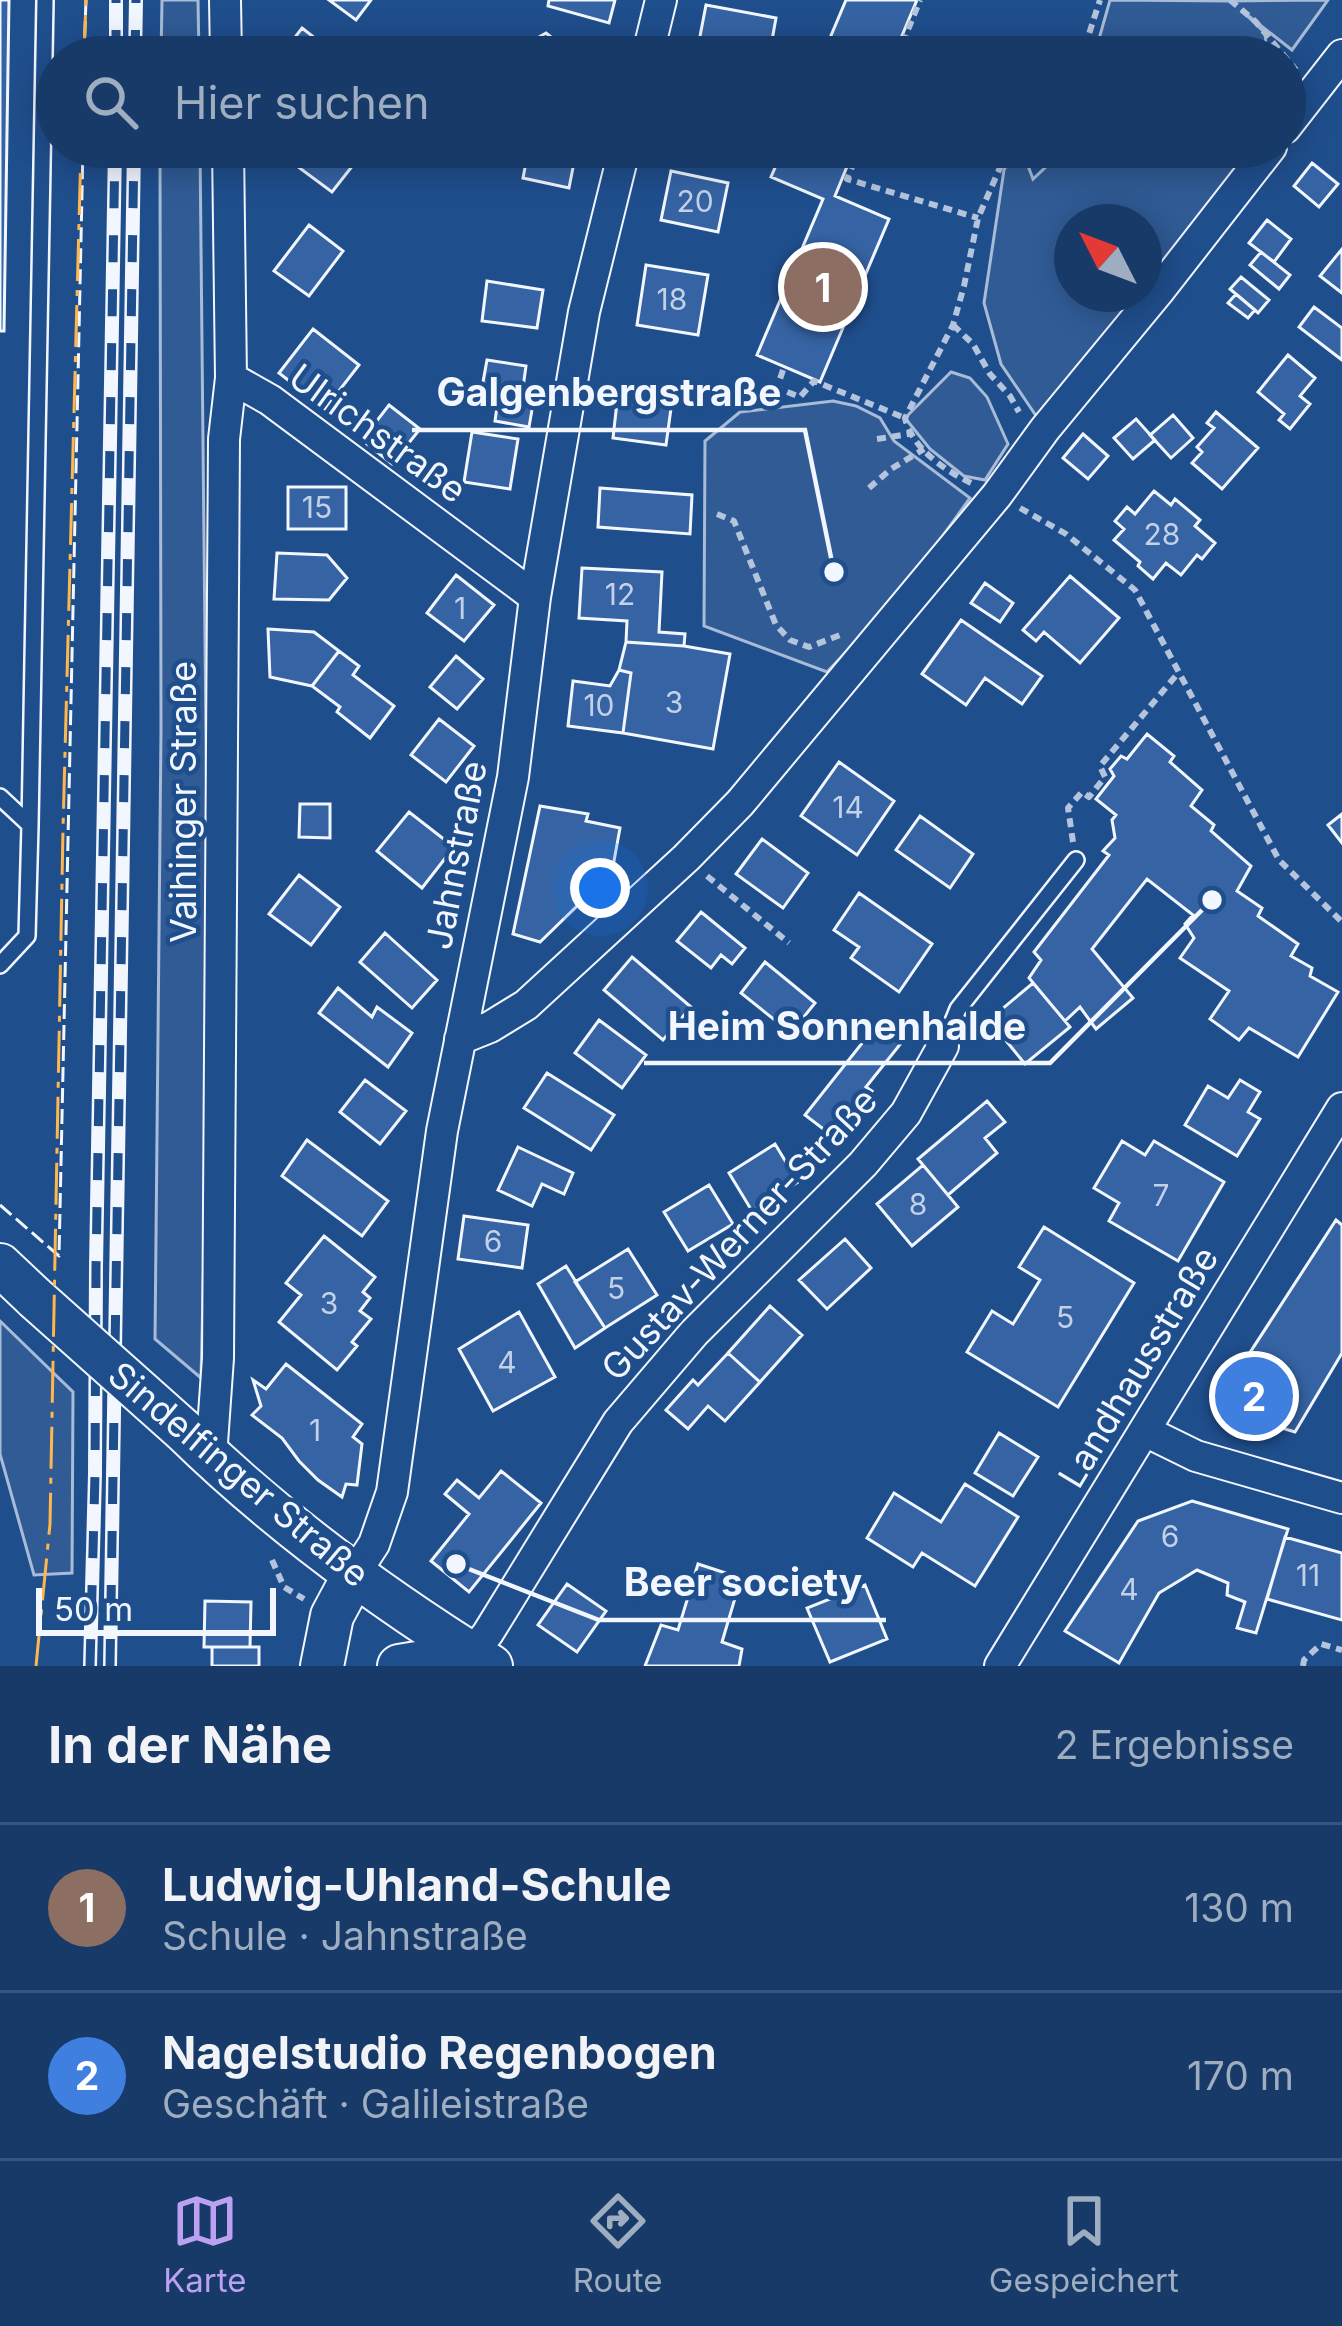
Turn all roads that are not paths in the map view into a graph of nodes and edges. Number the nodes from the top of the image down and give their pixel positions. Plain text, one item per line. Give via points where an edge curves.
1 (45, 0) edge
2 (225, 0) edge
3 (661, 0) edge
4 (44, 36) edge
5 (226, 36) edge
6 (652, 36) edge
7 (1342, 56) edge
8 (1306, 101) edge
9 (42, 168) edge
10 (228, 168) edge
11 (620, 168) edge
12 (1254, 168) edge
13 (231, 378) junction
14 (536, 597) junction
15 (0, 797) edge
16 (30, 825) junction
17 (1076, 860) dead end
18 (0, 965) edge
19 (460, 1039) junction
20 (943, 1046) joint
21 (1342, 1108) edge
22 (0, 1265) edge
23 (1145, 1431) junction
24 (197, 1443) junction
25 (1342, 1498) edge
26 (355, 1574) junction
27 (481, 1660) edge
28 (322, 1666) edge
29 (399, 1666) edge
30 (1000, 1666) edge

1 - 4 lane
2 - 5 street
3 - 6 street
7 - 8 street
9 - 16 lane
10 - 13 street, Vaihinger Straße
11 - 14 street, Jahnstraße via 584,312
12 - 19 street via 998,495 740,803 526,1005
13 - 14 street, Ulrichstraße
13 - 24 street, Vaihinger Straße via 224,439 218,1358
14 - 19 street, Jahnstraße via 513,777
15 - 16 lane
16 - 18 lane via 27,936
17 - 20 lane via 958,1009
19 - 26 street, Jahnstraße via 392,1492
20 - 27 street, Gustav-Werner-Straße via 906,1113 862,1164 618,1422 488,1633
21 - 23 street, Landhausstraße
22 - 24 main road, Sindelfinger Straße, bridge
23 - 25 street via 1196,1456
23 - 30 street, Landhausstraße
24 - 26 main road, Sindelfinger Straße
26 - 27 main road, Sindelfinger Straße
26 - 28 main road via 332,1616
27 - 29 main road

